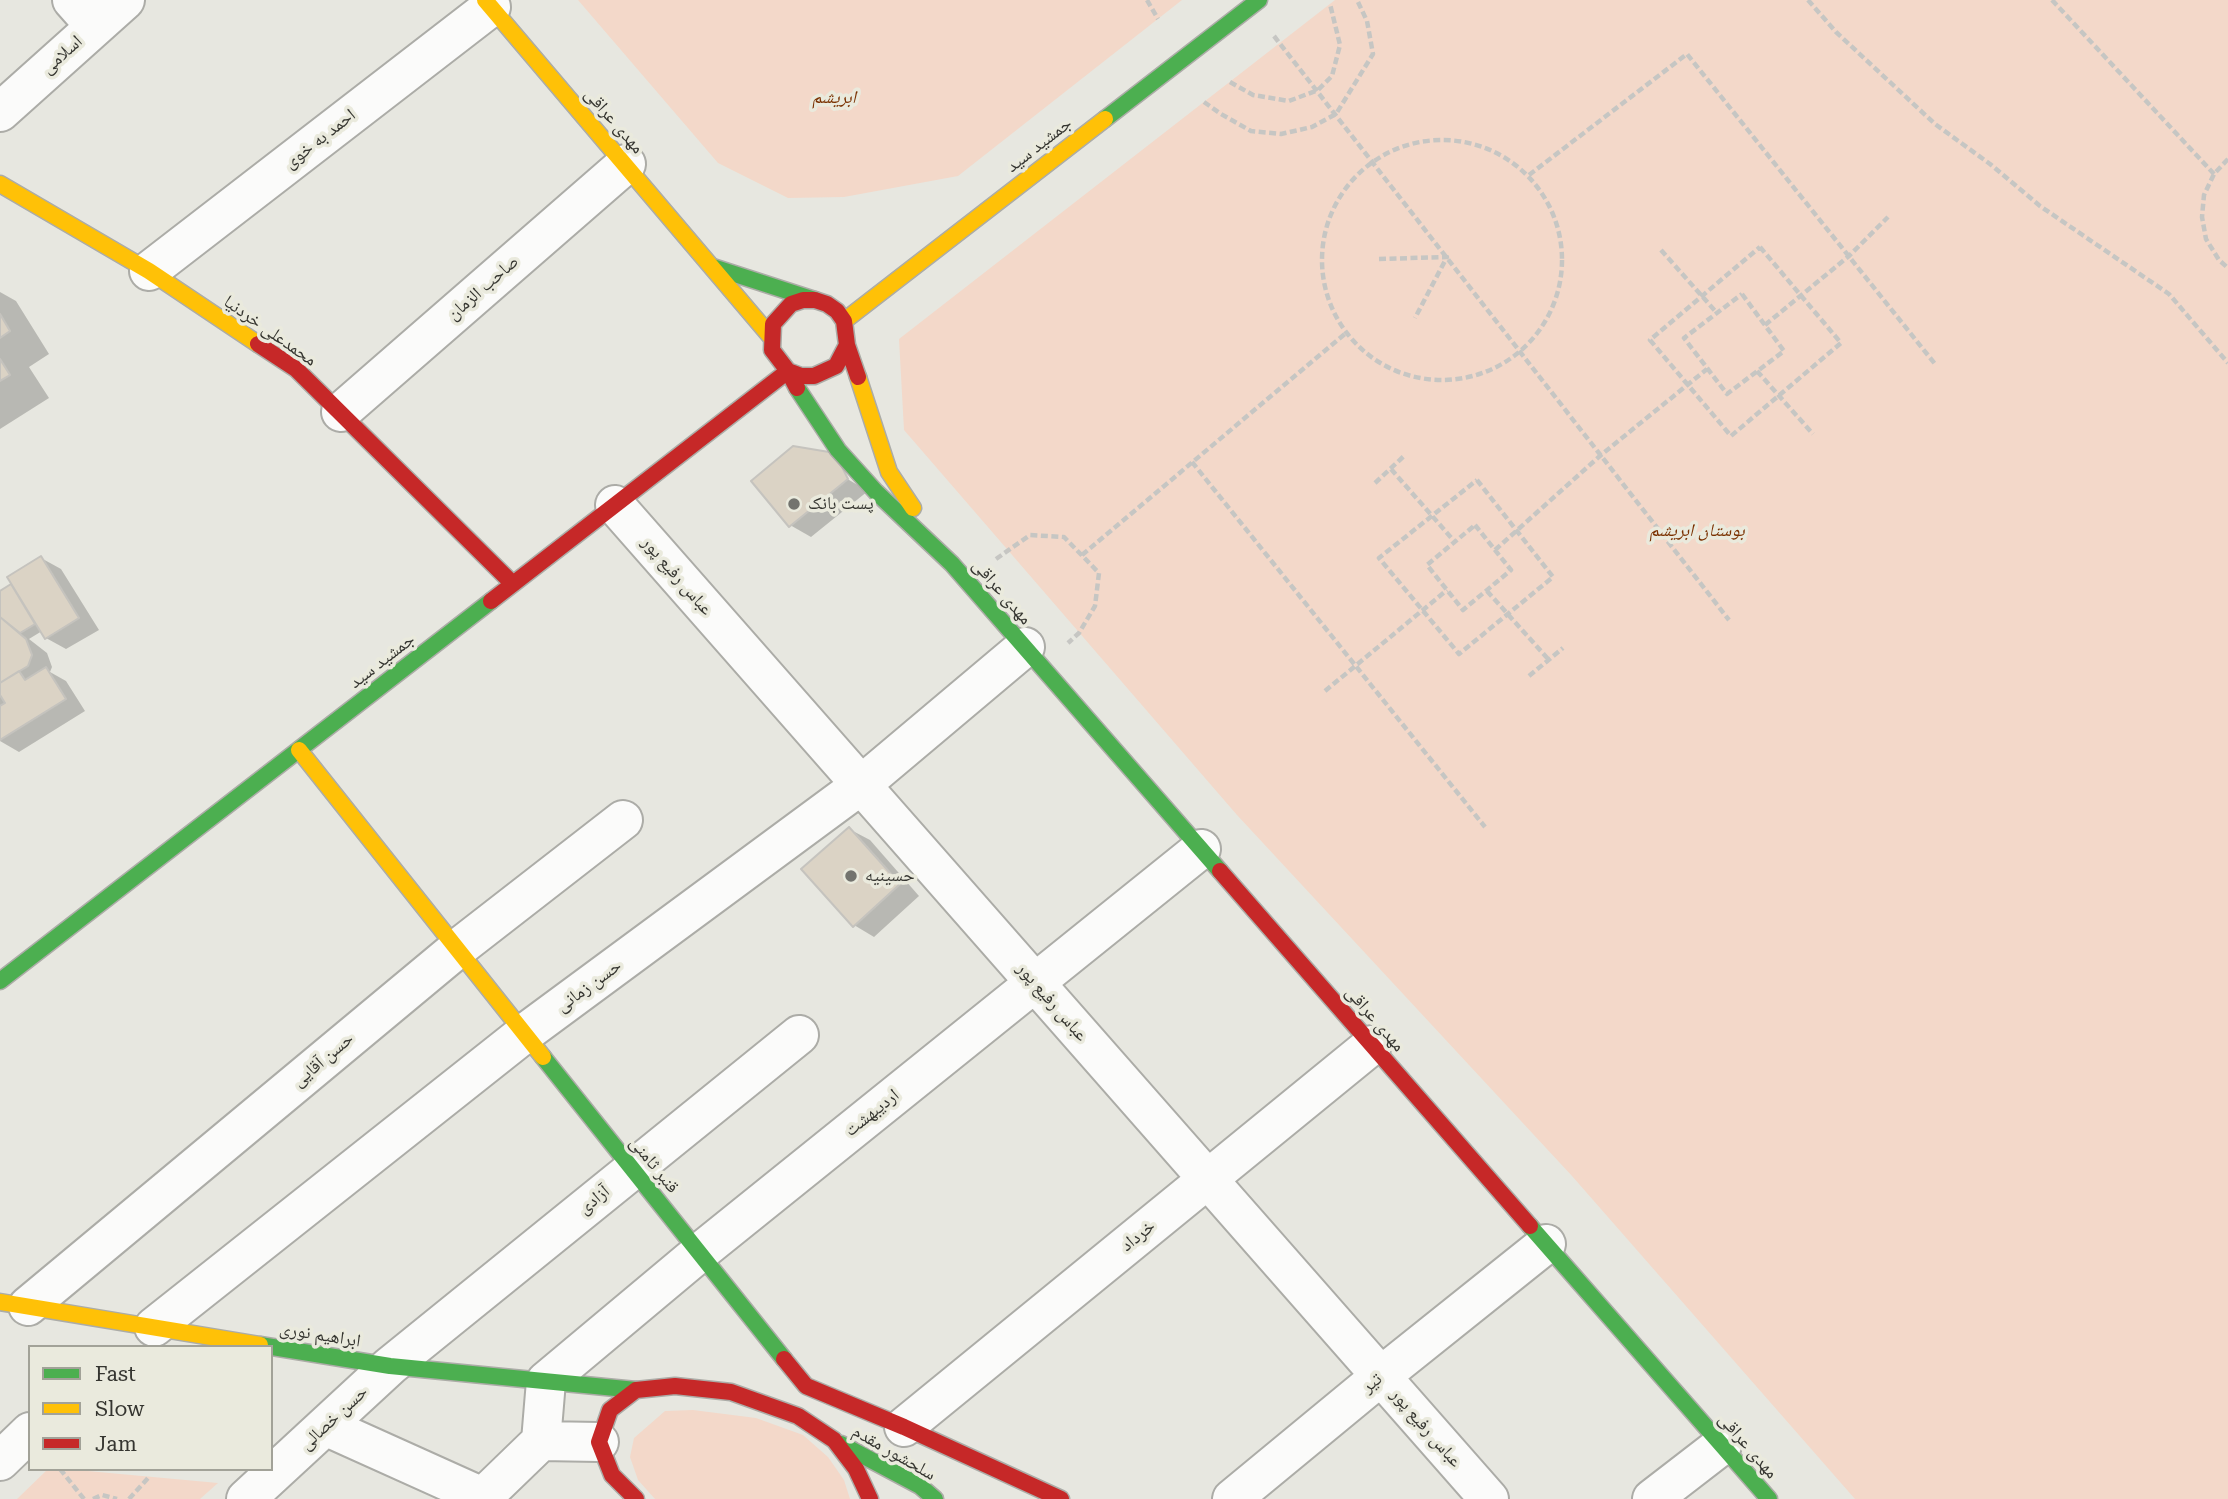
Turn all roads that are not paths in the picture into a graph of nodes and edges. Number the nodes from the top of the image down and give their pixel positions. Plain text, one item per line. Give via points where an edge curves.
1 (125, 0) edge
2 (488, 3) edge
3 (1254, 4) edge
4 (83, 13) edge
5 (0, 112) edge
6 (626, 164) junction
7 (0, 184) edge
8 (713, 267) junction
9 (149, 271) junction
10 (815, 300) junction
11 (844, 321) junction
12 (771, 337) junction
13 (847, 345) junction
14 (788, 371) junction
15 (341, 412) junction
16 (615, 505) junction
17 (952, 564) junction
18 (513, 584) junction
19 (1034, 657) junction
20 (299, 750) junction
21 (861, 785) junction
22 (623, 820) dead end
23 (1201, 849) junction
24 (457, 949) junction
25 (0, 981) edge
26 (1034, 982) junction
27 (525, 1033) junction
28 (799, 1035) dead end
29 (1372, 1045) junction
30 (632, 1168) junction
31 (1207, 1179) junction
32 (1546, 1244) junction
33 (699, 1253) junction
34 (14, 1304) edge
35 (154, 1327) junction
36 (263, 1345) edge
37 (273, 1347) edge
38 (390, 1366) junction
39 (1381, 1376) junction
40 (546, 1381) junction
41 (636, 1390) junction
42 (0, 1423) edge
43 (28, 1424) edge
44 (325, 1426) junction
45 (904, 1427) junction
46 (28, 1434) edge
47 (834, 1440) junction
48 (541, 1441) junction
49 (599, 1442) junction
50 (1722, 1445) junction
51 (0, 1461) edge
52 (483, 1498) edge
53 (246, 1499) edge
54 (636, 1499) edge
55 (870, 1499) edge
56 (935, 1499) edge
57 (1060, 1499) edge
58 (1232, 1499) edge
59 (1489, 1499) edge
60 (1652, 1499) edge
61 (1769, 1499) edge

1 - 4 street, اسلامی
2 - 6 street, مهدی عراقی
2 - 9 street, احمد به خوی
3 - 11 street, جمشید سید
4 - 5 street, اسلامی
6 - 8 street, مهدی عراقی
6 - 15 street, صاحب الزمان
7 - 9 street, محمدعلی خردنیا
8 - 10 street
8 - 12 street, مهدی عراقی
9 - 15 street, محمدعلی خردنیا via 296,369
10 - 11 street via 837,311
10 - 12 street via 791,304 780,313
11 - 13 street
12 - 14 street via 772,350
13 - 14 street via 836,366 826,373 801,376
13 - 17 street via 889,472
14 - 16 street, جمشید سید
14 - 17 street via 838,450
15 - 18 street, محمدعلی خردنیا
16 - 18 street, جمشید سید
16 - 21 street, عباس رفیع پور
17 - 19 street, مهدی عراقی
18 - 20 street, جمشید سید
19 - 21 street, حسن زمانی
19 - 23 street, مهدی عراقی
20 - 24 street, قنبر ثامنی
20 - 25 street, جمشید سید
21 - 26 street, عباس رفیع پور
21 - 27 street, حسن زمانی
22 - 24 street, حسن آقایی
23 - 26 street, اردیبهشت
23 - 29 street, مهدی عراقی
24 - 27 street, قنبر ثامنی
24 - 34 street, حسن آقایی
26 - 31 street, عباس رفیع پور
26 - 33 street, اردیبهشت
27 - 30 street, قنبر ثامنی
27 - 35 street, حسن زمانی
28 - 30 street, آزادی
29 - 31 street, خرداد
29 - 32 street, مهدی عراقی
30 - 33 street, قنبر ثامنی
30 - 38 street, آزادی
31 - 39 street, عباس رفیع پور
31 - 45 street, خرداد
32 - 39 street, تیر
32 - 50 street, مهدی عراقی
33 - 40 street, اردیبهشت
33 - 45 street, قنبر ثامنی via 806,1385
34 - 35 street, ابراهیم نوری
35 - 36 street, ابراهیم نوری
37 - 38 street, ابراهیم نوری
38 - 40 street, ابراهیم نوری
38 - 44 street, حسن خصالی
39 - 58 street, تیر
39 - 59 street, عباس رفیع پور
40 - 41 street, ابراهیم نوری
40 - 48 street
41 - 47 street, ابراهیم نوری via 675,1386 731,1392 798,1416
41 - 49 street via 610,1410
42 - 43 street
44 - 52 street
44 - 53 street, حسن خصالی
45 - 57 street, قنبر ثامنی
46 - 51 street
47 - 55 street via 856,1469
47 - 56 street, سلحشور مقدم via 920,1486
48 - 49 street
48 - 52 street
49 - 54 street via 612,1475
50 - 60 street
50 - 61 street, مهدی عراقی

